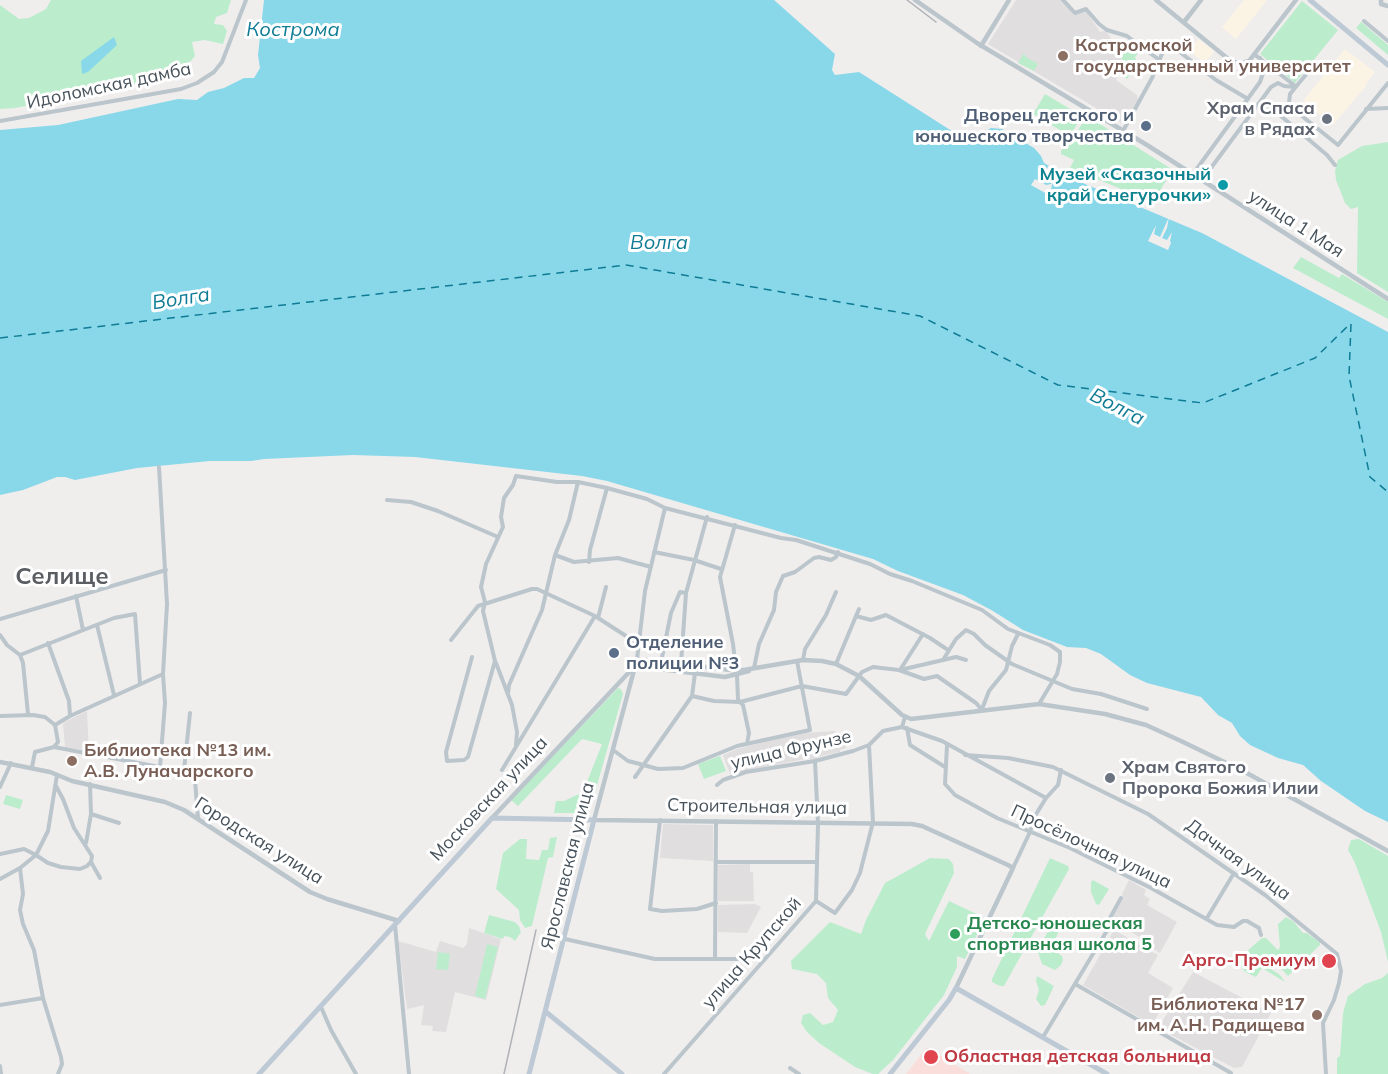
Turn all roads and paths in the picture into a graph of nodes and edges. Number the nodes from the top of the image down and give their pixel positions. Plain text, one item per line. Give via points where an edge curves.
1 (246, 0) edge
2 (915, 0) edge
3 (1009, 0) edge
4 (1063, 0) edge
5 (1156, 0) edge
6 (1201, 0) edge
7 (1296, 0) edge
8 (1310, 0) edge
9 (1381, 2) edge
10 (1388, 6) edge
11 (1364, 21) dead end
12 (1184, 22) junction
13 (1388, 41) edge
14 (981, 46) junction
15 (1254, 54) junction
16 (1260, 58) junction
17 (1158, 59) junction
18 (1388, 65) edge
19 (1313, 66) dead end
20 (1388, 83) edge
21 (1295, 87) junction
22 (1249, 97) junction
23 (1261, 101) junction
24 (1388, 108) edge
25 (1365, 109) junction
26 (0, 121) edge
27 (1123, 131) junction
28 (1335, 165) dead end
29 (1193, 174) junction
30 (1202, 180) junction
31 (1388, 299) edge
32 (159, 467) dead end
33 (578, 482) junction
34 (607, 488) junction
35 (387, 500) dead end
36 (665, 508) junction
37 (706, 517) junction
38 (735, 525) junction
39 (498, 537) junction
40 (654, 552) junction
41 (838, 552) junction
42 (555, 555) junction
43 (694, 560) junction
44 (589, 562) junction
45 (651, 567) junction
46 (721, 569) junction
47 (166, 570) junction
48 (606, 587) dead end
49 (836, 591) dead end
50 (686, 592) junction
51 (546, 593) junction
52 (76, 596) junction
53 (485, 603) junction
54 (859, 609) dead end
55 (856, 616) junction
56 (597, 617) junction
57 (0, 619) edge
58 (97, 625) junction
59 (83, 630) junction
60 (923, 634) junction
61 (1018, 634) junction
62 (0, 635) edge
63 (451, 640) dead end
64 (48, 642) junction
65 (7, 644) junction
66 (640, 645) junction
67 (0, 648) edge
68 (948, 650) junction
69 (20, 655) junction
70 (472, 657) dead end
71 (637, 659) junction
72 (800, 660) junction
73 (943, 660) junction
74 (966, 660) dead end
75 (495, 661) junction
76 (1008, 661) junction
77 (661, 662) junction
78 (681, 664) junction
79 (836, 664) junction
80 (635, 666) junction
81 (754, 668) junction
82 (899, 670) junction
83 (736, 672) junction
84 (695, 673) junction
85 (163, 674) junction
86 (860, 676) junction
87 (1053, 681) junction
88 (140, 684) junction
89 (615, 685) junction
90 (802, 686) junction
91 (508, 693) junction
92 (628, 693) junction
93 (114, 695) junction
94 (692, 696) junction
95 (740, 702) junction
96 (1039, 704) junction
97 (1147, 709) dead end
98 (982, 710) junction
99 (190, 713) dead end
100 (28, 714) junction
101 (0, 716) edge
102 (70, 716) junction
103 (905, 717) junction
104 (55, 725) junction
105 (904, 728) junction
106 (747, 744) junction
107 (869, 745) junction
108 (947, 745) junction
109 (516, 746) junction
110 (54, 747) junction
111 (613, 750) junction
112 (965, 755) junction
113 (815, 761) junction
114 (0, 762) edge
115 (11, 763) junction
116 (643, 765) junction
117 (32, 767) junction
118 (160, 767) junction
119 (945, 767) junction
120 (184, 770) junction
121 (502, 770) dead end
122 (1061, 770) junction
123 (57, 775) junction
124 (635, 777) dead end
125 (55, 784) junction
126 (90, 784) junction
127 (717, 785) dead end
128 (0, 787) edge
129 (1046, 798) junction
130 (91, 814) junction
131 (198, 818) junction
132 (492, 818) junction
133 (594, 819) junction
134 (660, 820) junction
135 (716, 821) junction
136 (119, 823) dead end
137 (873, 823) junction
138 (818, 824) junction
139 (1030, 832) junction
140 (86, 844) junction
141 (1388, 851) edge
142 (0, 854) edge
143 (36, 855) junction
144 (91, 862) junction
145 (716, 862) junction
146 (817, 862) junction
147 (20, 868) junction
148 (1013, 868) junction
149 (1234, 873) junction
150 (100, 878) dead end
151 (0, 879) edge
152 (1121, 898) dead end
153 (816, 902) junction
154 (716, 903) junction
155 (1207, 918) junction
156 (397, 923) junction
157 (1261, 935) dead end
158 (565, 939) junction
159 (715, 958) junction
160 (764, 959) junction
161 (1075, 984) junction
162 (956, 988) junction
163 (43, 998) junction
164 (0, 1005) edge
165 (321, 1007) junction
166 (546, 1012) junction
167 (1042, 1038) junction
168 (0, 1066) edge
169 (790, 1068) dead end
170 (1231, 1073) edge
171 (1, 1074) edge
172 (58, 1074) edge
173 (259, 1074) edge
174 (356, 1074) edge
175 (409, 1074) edge
176 (529, 1074) edge
177 (622, 1074) edge
178 (664, 1074) edge
179 (799, 1074) edge
180 (890, 1074) edge
181 (1107, 1074) edge
182 (1326, 1074) edge

1 - 26 street, Идоломская дамба via 222,62 197,83
2 - 14 street, улица 1 Мая
3 - 14 street
4 - 17 street via 1076,12 1086,9 1107,30 1127,36
5 - 12 street
6 - 12 street
7 - 15 street
8 - 18 main road
9 - 10 street
11 - 13 street
12 - 15 street via 1232,62 1249,61
14 - 27 street, улица 1 Мая
15 - 16 street
16 - 21 street
16 - 22 street via 1264,75
17 - 22 street via 1166,44 1172,46 1216,80
17 - 27 street
19 - 21 street
20 - 25 street
21 - 23 street via 1274,84
21 - 25 street via 1290,94 1292,108 1338,145
22 - 23 street
22 - 29 street
23 - 28 street
23 - 30 street
24 - 25 street
27 - 29 street, улица 1 Мая
29 - 30 street, улица 1 Мая
30 - 31 street, улица 1 Мая
32 - 47 street
33 - 34 street
33 - 39 street via 516,476 504,498 503,527
33 - 42 street
34 - 36 street
34 - 44 street
35 - 39 street via 411,502 438,511
36 - 37 street
36 - 40 street
37 - 38 street
37 - 43 street
38 - 41 street
38 - 46 street
39 - 53 street via 483,570 481,587
40 - 43 street
40 - 45 street
41 - 61 street via 982,610
41 - 81 street via 831,560 814,558 783,576
42 - 44 street via 574,562
42 - 51 street
43 - 46 street
43 - 50 street
44 - 45 street via 618,558
45 - 66 street
46 - 83 street
47 - 52 street
47 - 85 street
48 - 56 street
49 - 72 street
50 - 77 street via 677,597
50 - 78 street
51 - 53 street via 532,589
51 - 56 street
51 - 91 street
52 - 57 street
52 - 59 street
53 - 63 street via 473,610
53 - 75 street via 483,611
54 - 55 street
55 - 60 street via 871,620 886,615
55 - 79 street
56 - 66 street
56 - 109 street
58 - 59 street
58 - 88 street via 135,614
58 - 93 street
59 - 64 street
60 - 68 street
60 - 82 street
61 - 76 street
61 - 87 street via 1060,652
62 - 65 street
64 - 69 street
64 - 102 street via 69,701
65 - 67 street
65 - 69 street
66 - 71 street
68 - 73 street
68 - 76 street via 966,630
69 - 100 street
70 - 75 street via 446,752 447,761 468,756
71 - 77 street
71 - 80 street
72 - 79 street
72 - 81 street
72 - 90 street
73 - 74 street
73 - 82 street
75 - 91 street
76 - 87 street
76 - 98 street
77 - 78 street
78 - 83 street
79 - 86 street
80 - 84 street
80 - 89 street, Московская улица
80 - 92 street, Ярославская улица
81 - 83 street
82 - 86 street via 873,667
82 - 98 street via 924,680 937,676
83 - 84 street via 725,677
83 - 95 street
84 - 94 street
85 - 88 street
85 - 118 street
86 - 90 street via 846,694
86 - 103 street
87 - 96 street
87 - 97 street
88 - 93 street
89 - 92 street via 623,685
89 - 132 street, Московская улица
90 - 95 street
90 - 106 street via 810,730
91 - 109 street via 516,722
92 - 111 street, Ярославская улица
93 - 102 street
94 - 95 street
94 - 116 street
95 - 106 street via 749,733
96 - 98 street
96 - 141 street via 1146,725 1245,772
98 - 103 street
99 - 120 street
100 - 101 street
100 - 104 street via 45,717
102 - 104 street
103 - 105 street
104 - 110 street via 58,741
105 - 107 street, улица Фрунзе via 883,731
105 - 108 street
105 - 119 street via 910,745
106 - 116 street via 683,768 669,770
107 - 113 street, улица Фрунзе
107 - 137 street
108 - 112 street
108 - 119 street, Просёлочная улица
109 - 121 street
110 - 117 street via 35,752
110 - 118 street
111 - 116 street via 628,761
111 - 133 street, Ярославская улица
112 - 122 street, Дачная улица via 1008,758
112 - 129 street
113 - 127 street, улица Фрунзе via 746,772
113 - 138 street, улица Крупской
114 - 115 street, Городская улица
115 - 117 street, Городская улица
115 - 128 street
116 - 124 street
117 - 123 street, Городская улица
118 - 120 street
119 - 139 street, Просёлочная улица via 945,784 955,795
120 - 131 street via 194,776
122 - 129 street via 1058,785
122 - 149 street, Дачная улица via 1148,814
123 - 125 street
123 - 126 street, Городская улица
125 - 140 street via 74,828
125 - 143 street via 48,831
126 - 130 street
126 - 131 street, Городская улица via 165,802
129 - 139 street
130 - 136 street
130 - 140 street
131 - 156 street, Городская улица via 310,892
132 - 133 main road, Строительная улица
132 - 156 main road, Московская улица
133 - 134 street, Строительная улица
133 - 158 main road, Ярославская улица
134 - 135 street, Строительная улица
134 - 154 street via 650,909 698,909
135 - 138 street, Строительная улица
135 - 145 street
137 - 138 street, Строительная улица
137 - 148 street, Строительная улица via 922,826
137 - 153 street via 860,873 835,914
138 - 146 street, улица Крупской
139 - 148 street
139 - 155 street, Просёлочная улица via 1070,848
140 - 144 street
142 - 143 street via 24,849
143 - 144 street via 62,867 80,869
143 - 147 street
144 - 150 street
145 - 146 street
145 - 154 street
146 - 153 street, улица Крупской
147 - 151 street
147 - 163 street via 20,910 34,950
148 - 162 street
149 - 155 street
149 - 182 street, Дачная улица via 1337,954 1339,983 1323,1023
152 - 161 street via 1110,918 1111,924
153 - 160 street, улица Крупской
154 - 159 street
155 - 157 street, Просёлочная улица via 1227,927 1247,921 1259,928
156 - 165 main road, Московская улица
156 - 175 street
158 - 159 street via 655,959
158 - 166 main road, Ярославская улица
159 - 160 street
160 - 178 street, улица Крупской
161 - 167 street
161 - 170 street
162 - 167 main road
162 - 180 main road
163 - 164 street
163 - 172 street via 62,1064
165 - 173 main road, Московская улица
165 - 174 street
166 - 176 main road, Ярославская улица
166 - 177 main road
167 - 181 main road
168 - 171 street
169 - 179 street

